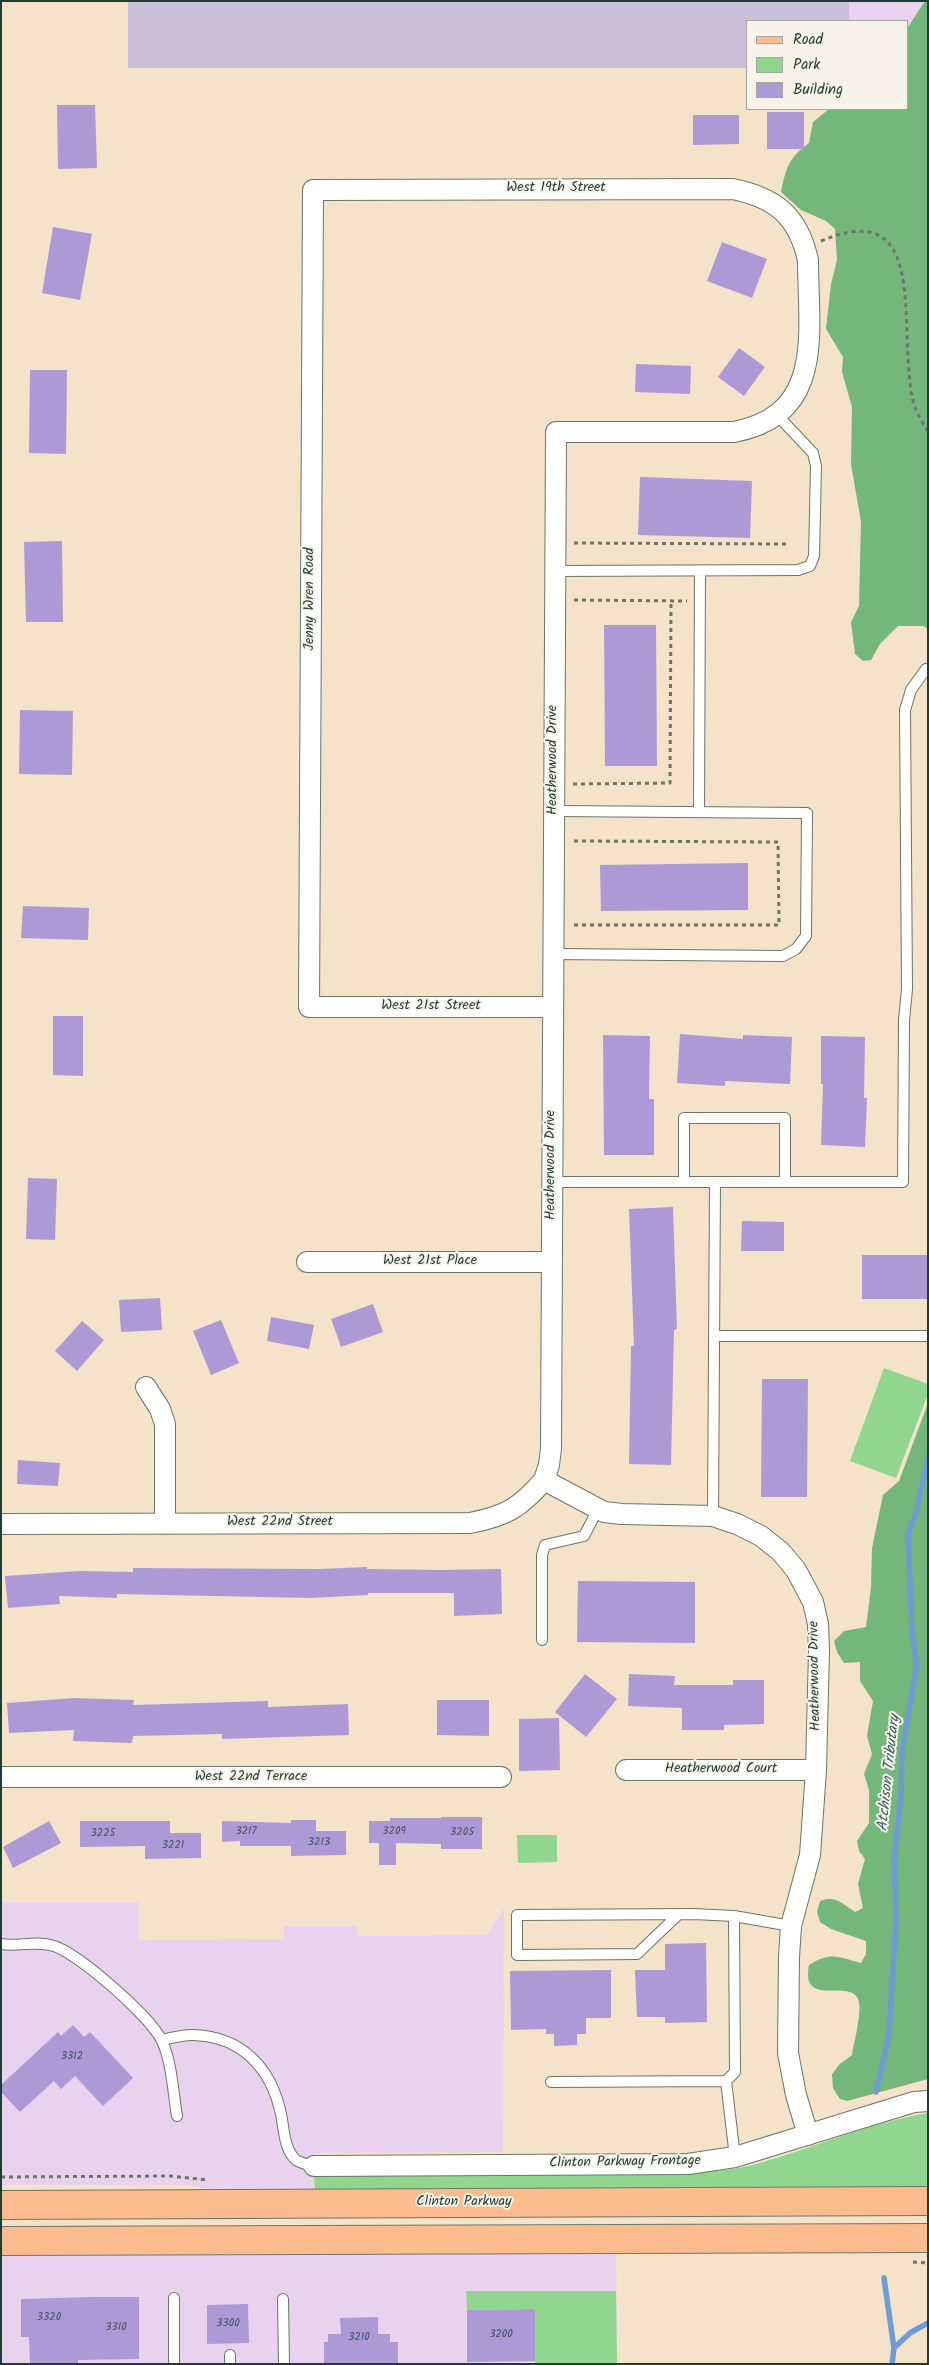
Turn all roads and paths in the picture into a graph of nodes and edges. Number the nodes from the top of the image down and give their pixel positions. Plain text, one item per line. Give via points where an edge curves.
1 (313, 190) joint
2 (790, 218) joint
3 (882, 231) dead end
4 (816, 243) dead end
5 (913, 350) dead end
6 (777, 415) junction
7 (928, 431) edge
8 (574, 543) dead end
9 (787, 544) dead end
10 (555, 571) junction
11 (700, 571) junction
12 (573, 600) dead end
13 (671, 600) junction
14 (688, 600) dead end
15 (926, 669) dead end
16 (573, 784) dead end
17 (554, 811) junction
18 (700, 812) junction
19 (574, 841) dead end
20 (574, 926) dead end
21 (553, 954) junction
22 (553, 1007) junction
23 (309, 1008) joint
24 (552, 1182) junction
25 (684, 1182) junction
26 (714, 1182) junction
27 (785, 1182) junction
28 (307, 1262) dead end
29 (552, 1262) junction
30 (714, 1336) junction
31 (928, 1336) edge
32 (146, 1387) dead end
33 (544, 1480) junction
34 (598, 1509) junction
35 (713, 1516) junction
36 (1, 1524) edge
37 (166, 1524) junction
38 (542, 1640) dead end
39 (626, 1770) dead end
40 (816, 1770) junction
41 (1, 1777) edge
42 (500, 1777) dead end
43 (679, 1914) junction
44 (734, 1916) junction
45 (792, 1926) junction
46 (1, 1944) edge
47 (162, 2040) junction
48 (726, 2081) junction
49 (551, 2082) dead end
50 (928, 2101) edge
51 (176, 2116) dead end
52 (808, 2135) junction
53 (735, 2157) junction
54 (314, 2166) joint
55 (928, 2200) edge
56 (1, 2205) edge
57 (928, 2238) edge
58 (1, 2241) edge
59 (174, 2298) dead end
60 (283, 2300) dead end
61 (174, 2364) edge
62 (284, 2364) edge

1 - 2 street, West 19th Street via 732,189 764,198
1 - 23 street, Jenny Wren Road
2 - 6 street, Heatherwood Drive via 799,231 808,260 808,357 799,388
3 - 4 path via 848,233
5 - 7 path via 912,397
6 - 10 street, Heatherwood Drive via 762,425 734,432 556,432
6 - 11 lane via 813,454 816,466 814,556 810,566 798,570
8 - 9 path
10 - 11 lane
10 - 17 street, Heatherwood Drive
11 - 18 lane
12 - 13 path
13 - 14 path
13 - 16 path via 670,783
15 - 27 lane via 911,690 905,710 907,989 903,1182
17 - 18 lane
17 - 21 street, Heatherwood Drive
18 - 21 lane via 807,813 806,936 796,950 783,956
19 - 20 path via 778,842 778,926
21 - 22 street, Heatherwood Drive
22 - 23 street, West 21st Street
22 - 24 street, Heatherwood Drive
24 - 25 lane
24 - 29 street, Heatherwood Drive
25 - 26 lane
25 - 27 lane via 684,1118 785,1118
26 - 27 lane
26 - 30 lane
28 - 29 street, West 21st Place
29 - 33 street, Heatherwood Drive via 551,1448
30 - 31 lane
30 - 35 lane
32 - 37 street via 165,1424
33 - 34 street, Heatherwood Drive
33 - 37 street, West 22nd Street via 527,1501 512,1511 470,1523
34 - 35 street, Heatherwood Drive via 622,1514
34 - 38 lane via 584,1536 545,1545 542,1555
35 - 40 street, Heatherwood Drive via 760,1536 781,1552 796,1570 813,1602 819,1651
36 - 37 street, West 22nd Street
39 - 40 street, Heatherwood Court
40 - 45 street, Heatherwood Drive via 810,1855
41 - 42 street, West 22nd Terrace
43 - 43 lane via 517,1915 517,1955 637,1954
43 - 44 lane
44 - 45 lane
44 - 48 lane via 735,2072
45 - 52 street, Heatherwood Drive via 788,2053
46 - 47 lane via 12,1946 36,1942 68,1952 135,2008
47 - 51 lane
47 - 54 lane via 190,2035 217,2037 241,2048 264,2071 278,2103 288,2147 297,2160
48 - 49 lane
48 - 53 lane
50 - 52 street, Clinton Parkway Frontage via 914,2102
52 - 53 street, Clinton Parkway Frontage
53 - 54 street, Clinton Parkway Frontage via 688,2164
55 - 56 main road, Clinton Parkway
57 - 58 main road
59 - 61 lane
60 - 62 lane

